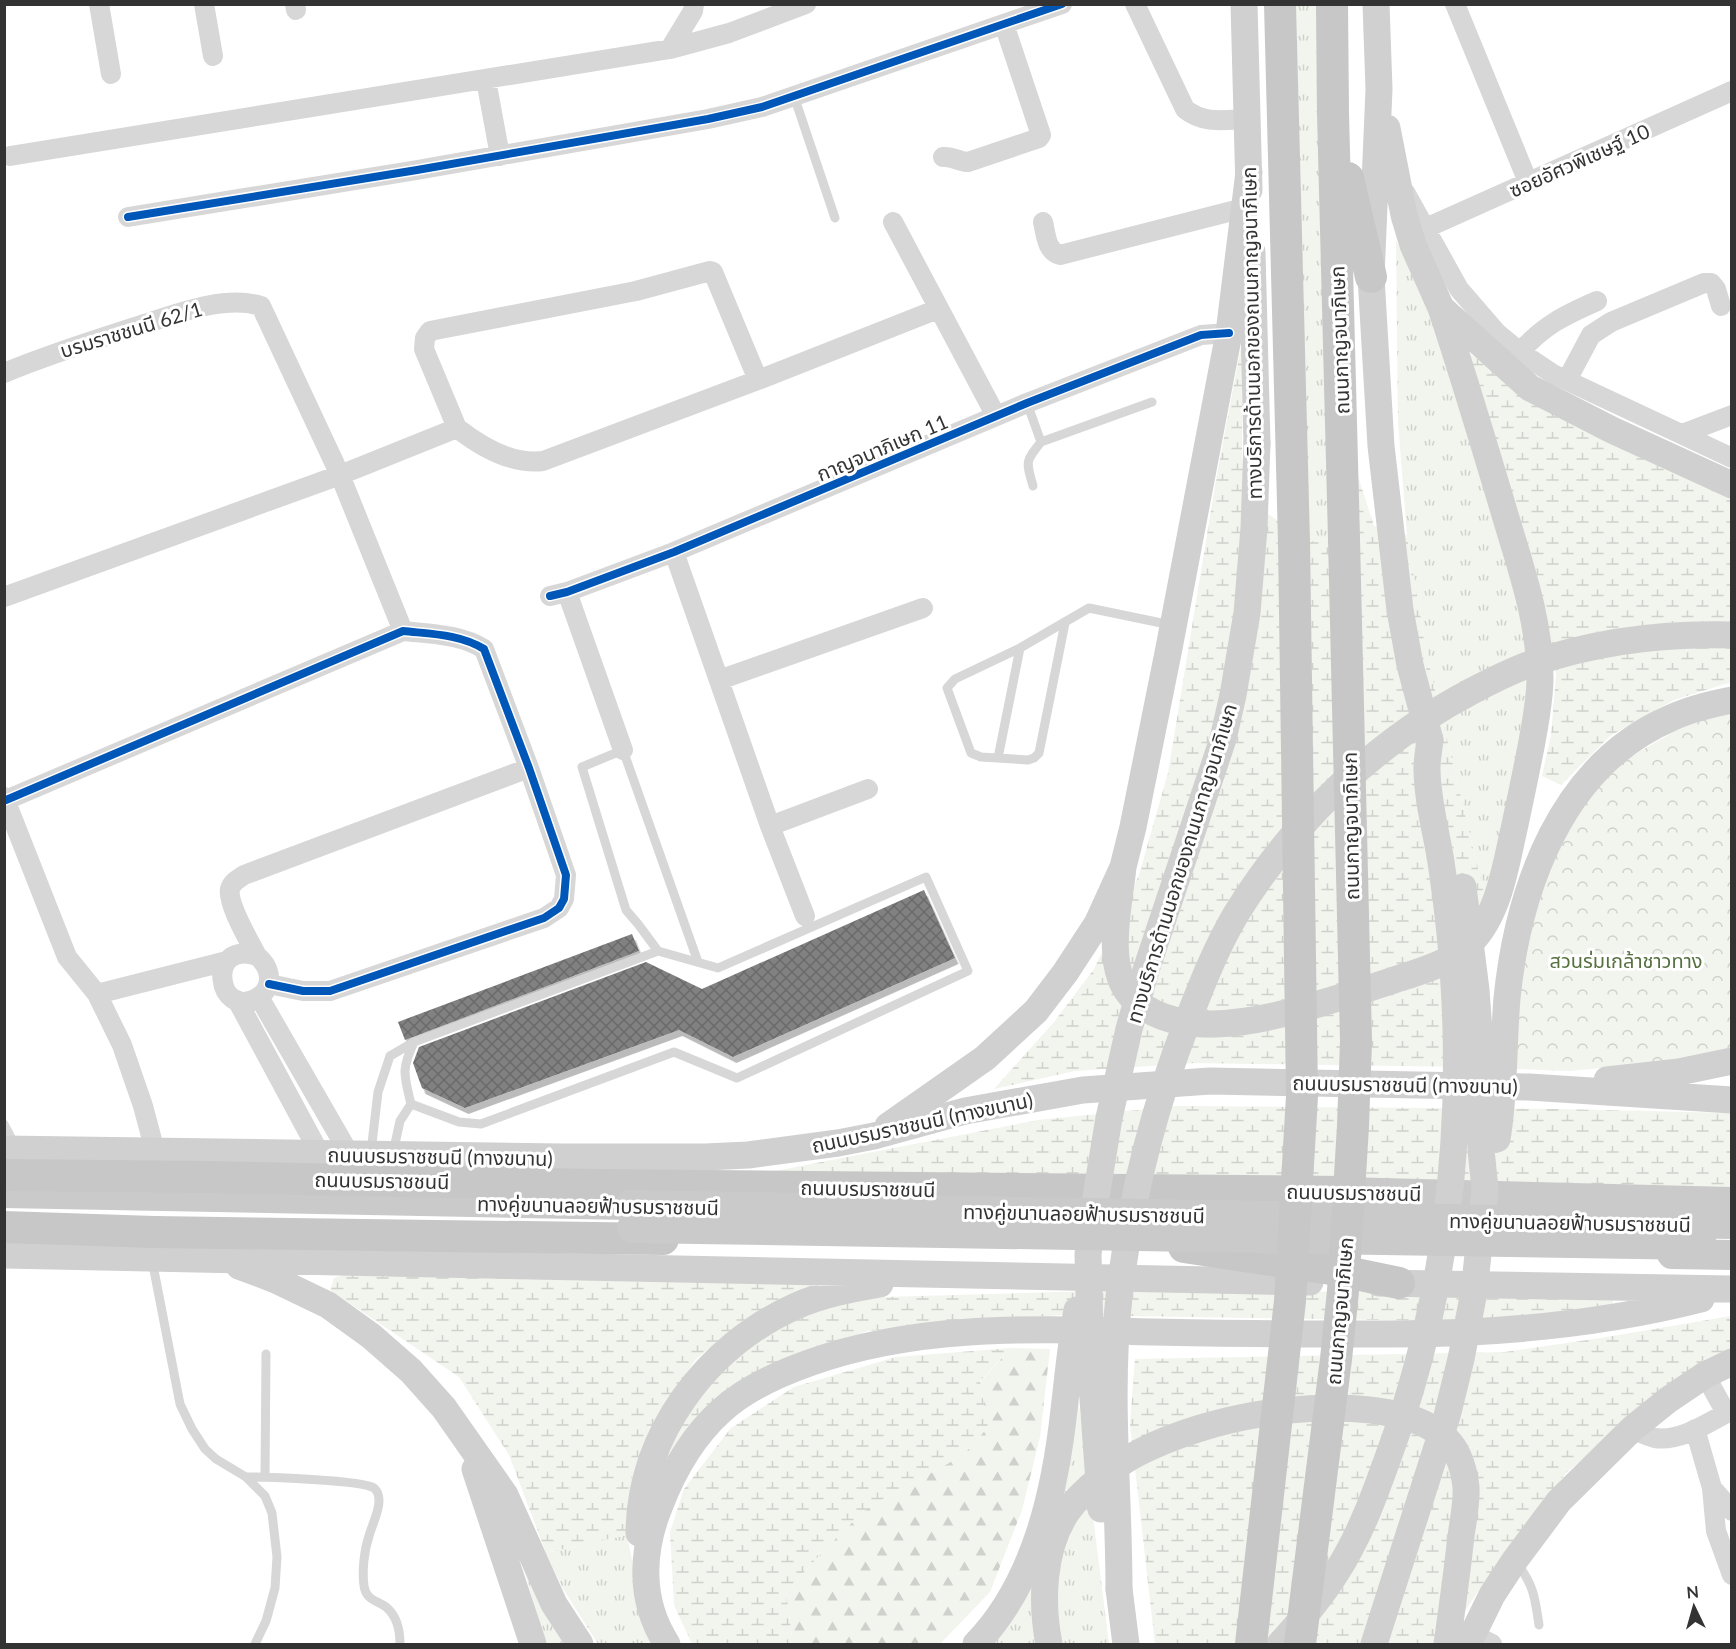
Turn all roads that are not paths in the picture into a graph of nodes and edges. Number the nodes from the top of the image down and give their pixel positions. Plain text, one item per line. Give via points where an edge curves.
1 (99, 4) edge
2 (204, 4) edge
3 (694, 4) edge
4 (806, 4) edge
5 (1062, 4) edge
6 (1135, 4) edge
7 (1245, 4) edge
8 (1280, 4) edge
9 (1332, 4) edge
10 (1376, 4) edge
11 (1455, 4) edge
12 (1004, 24) junction
13 (670, 49) junction
14 (213, 56) dead end
15 (111, 74) dead end
16 (486, 81) junction
17 (1379, 89) junction
18 (1731, 91) edge
19 (794, 96) junction
20 (1333, 113) junction
21 (1246, 119) junction
22 (10, 156) dead end
23 (500, 156) junction
24 (943, 157) dead end
25 (1249, 172) junction
26 (1398, 179) junction
27 (1528, 182) junction
28 (1244, 208) junction
29 (128, 217) dead end
30 (834, 218) dead end
31 (893, 222) dead end
32 (1042, 222) dead end
33 (1426, 228) junction
34 (1371, 277) junction
35 (1597, 301) dead end
36 (1721, 306) dead end
37 (1440, 308) junction
38 (938, 309) junction
39 (1229, 333) junction
40 (1520, 352) junction
41 (4, 373) edge
42 (758, 380) junction
43 (1567, 380) junction
44 (1152, 402) dead end
45 (1027, 403) junction
46 (1731, 415) edge
47 (996, 416) junction
48 (457, 428) junction
49 (1682, 434) junction
50 (1041, 442) junction
51 (1731, 458) edge
52 (340, 475) junction
53 (1731, 485) edge
54 (1033, 486) dead end
55 (674, 552) junction
56 (4, 597) edge
57 (923, 608) dead end
58 (1065, 623) junction
59 (1174, 625) junction
60 (403, 631) junction
61 (1731, 635) edge
62 (1020, 648) junction
63 (719, 680) junction
64 (1731, 700) edge
65 (1430, 740) junction
66 (623, 750) junction
67 (998, 758) junction
68 (529, 768) junction
69 (868, 789) dead end
70 (5, 798) edge
71 (770, 826) junction
72 (1123, 867) junction
73 (805, 916) dead end
74 (657, 951) junction
75 (256, 956) junction
76 (227, 961) junction
77 (698, 962) junction
78 (264, 991) junction
79 (98, 994) junction
80 (237, 1000) junction
81 (414, 1042) junction
82 (1731, 1061) edge
83 (1556, 1089) junction
84 (1731, 1100) edge
85 (411, 1104) junction
86 (4, 1124) edge
87 (874, 1136) junction
88 (155, 1151) junction
89 (320, 1154) junction
90 (371, 1155) junction
91 (9, 1158) edge
92 (1485, 1189) junction
93 (1343, 1192) joint
94 (4, 1193) edge
95 (1731, 1202) edge
96 (4, 1216) edge
97 (1731, 1224) edge
98 (4, 1227) edge
99 (1731, 1245) edge
100 (1184, 1247) junction
101 (1339, 1250) joint
102 (1088, 1254) junction
103 (4, 1255) edge
104 (1731, 1255) edge
105 (152, 1257) junction
106 (218, 1259) junction
107 (952, 1274) junction
108 (1399, 1283) junction
109 (1731, 1290) edge
110 (266, 1354) dead end
111 (1731, 1362) edge
112 (1705, 1375) junction
113 (1729, 1412) edge
114 (1632, 1429) junction
115 (1695, 1429) junction
116 (465, 1439) junction
117 (246, 1477) junction
118 (265, 1477) junction
119 (1712, 1488) junction
120 (1731, 1511) edge
121 (1515, 1560) junction
122 (1731, 1575) edge
123 (1119, 1589) junction
124 (647, 1595) junction
125 (1539, 1625) dead end
126 (1477, 1641) edge
127 (255, 1644) edge
128 (400, 1644) edge
129 (533, 1644) edge
130 (580, 1644) edge
131 (666, 1644) edge
132 (976, 1644) edge
133 (1048, 1644) edge
134 (1126, 1644) edge
135 (1251, 1644) edge
136 (1280, 1644) edge
137 (1300, 1644) edge
138 (1374, 1644) edge
139 (1447, 1644) edge

1 - 15 street
2 - 14 street
3 - 13 street
4 - 13 street via 729,33
5 - 12 street
6 - 21 street via 1185,109 1202,119
7 - 21 main road, ทางบริการด้านนอกของถนนกาญจนาภิเษก
8 - 135 highway, bridge via 1302,940 1301,1127 1290,1301
9 - 20 highway, ถนนกาญจนาภิเษก
10 - 17 main road
11 - 27 street
12 - 19 street
12 - 24 street via 1041,135 968,162
13 - 16 street
16 - 22 street
16 - 23 street
17 - 26 main road
17 - 34 main road
18 - 27 street, ซอยอัศวพิเชษฐ์ 10
19 - 23 street via 708,119
19 - 30 lane
20 - 34 highway
20 - 137 highway, ถนนกาญจนาภิเษก, bridge via 1355,1019 1353,1126 1337,1348
21 - 25 main road, ทางบริการด้านนอกของถนนกาญจนาภิเษก
23 - 29 street
25 - 28 main road
25 - 102 main road, ทางบริการด้านนอกของถนนกาญจนาภิเษก, bridge via 1257,443 1247,613 1223,739 1129,1029 1109,1118
26 - 33 street
26 - 37 main road via 1413,245
27 - 33 street, ซอยอัศวพิเชษฐ์ 10
28 - 32 street via 1060,255 1050,249
28 - 39 main road
31 - 38 street
33 - 40 street via 1459,289 1497,333
34 - 65 main road via 1381,446 1400,610
35 - 40 street via 1536,334
36 - 43 street via 1716,289 1704,283 1611,322 1591,335
37 - 53 main road via 1530,388
37 - 72 main road via 1513,542 1538,641 1538,708 1522,795 1504,874 1482,930 1464,949 1440,962 1331,1001 1279,1016 1211,1023 1174,1022 1152,1013 1132,997 1117,970 1115,952
38 - 42 street
38 - 47 street
39 - 45 street, กาญจนาภิเษก 11 via 1201,335
39 - 59 main road
40 - 43 street
41 - 52 street, บรมราชชนนี 62/1 via 53,352 195,308 235,303 261,306
42 - 48 street via 543,461 523,461 478,445
42 - 48 street via 710,271 636,291 430,331 424,349
43 - 49 street
44 - 50 lane
45 - 47 street, กาญจนาภิเษก 11
45 - 50 lane
46 - 49 street
47 - 55 street, กาญจนาภิเษก 11
48 - 52 street
49 - 51 street
50 - 54 lane via 1028,459
52 - 56 street
52 - 60 street
55 - 63 street
55 - 66 street, กาญจนาภิเษก 11 via 559,594
57 - 63 street
58 - 59 lane via 1092,608
58 - 62 lane
58 - 67 lane via 1039,753 1028,760
59 - 72 main road
60 - 68 street via 460,638 484,649
60 - 70 street
61 - 123 main road, bridge via 1639,638 1584,648 1531,664 1449,703 1399,736 1339,786 1276,856 1235,916 1180,1039 1134,1202 1115,1355
62 - 67 lane
62 - 67 lane via 955,679 947,688 971,753
63 - 71 street
64 - 92 main road, bridge via 1670,718 1621,748 1593,775 1551,835 1530,887 1516,938 1498,1134
65 - 92 main road, bridge via 1453,827 1469,932 1480,1045
65 - 136 main road, bridge via 1429,791 1444,883 1454,987 1455,1115 1446,1229 1416,1369 1377,1491 1336,1574
66 - 74 lane via 582,767 626,910
66 - 77 lane
68 - 75 street via 235,881 230,888 231,897
68 - 78 street via 566,875 564,899 559,908 544,918 330,992
69 - 71 street
70 - 79 street via 67,957
71 - 73 street
72 - 87 main road via 1097,924 1036,1011 986,1058
74 - 77 lane
74 - 81 lane
75 - 76 street via 241,954
75 - 78 street via 270,976
76 - 79 street
76 - 80 street via 222,983
77 - 85 lane via 718,968 927,877 968,970 737,1078 674,1052 481,1124 459,1122
78 - 80 street via 252,1001
78 - 90 street
79 - 88 street via 128,1063
80 - 89 street
81 - 85 lane via 404,1073
81 - 90 lane via 390,1056 378,1092
82 - 83 main road
83 - 84 main road, ถนนบรมราชชนนี (ทางขนาน)
83 - 87 main road, ถนนบรมราชชนนี (ทางขนาน) via 1287,1081 1148,1084 1036,1097 965,1111
85 - 90 lane
86 - 91 lane
87 - 90 main road, ถนนบรมราชชนนี (ทางขนาน) via 795,1149 705,1157
88 - 89 main road, ถนนบรมราชชนนี (ทางขนาน)
88 - 91 main road, ถนนบรมราชชนนี (ทางขนาน)
89 - 90 main road, ถนนบรมราชชนนี (ทางขนาน)
91 - 93 highway, ถนนบรมราชชนนี via 209,1177
92 - 138 main road, bridge via 1474,1292 1456,1382
93 - 95 main road, ถนนบรมราชชนนี
94 - 97 main road, ทางคู่ขนานลอยฟ้าบรมราชชนนี, bridge
96 - 99 main road, ทางคู่ขนานลอยฟ้าบรมราชชนนี, bridge
98 - 100 highway
100 - 101 highway
100 - 108 highway
101 - 104 main road
102 - 123 main road, ทางบริการด้านนอกของถนนกาญจนาภิเษก, bridge via 1099,1492
102 - 132 main road, bridge via 1059,1448 1044,1518 1021,1579
103 - 105 main road
105 - 106 main road
105 - 117 lane via 180,1404 205,1449
106 - 107 main road
106 - 116 main road via 276,1280 328,1305 371,1336 411,1371
107 - 108 main road
107 - 124 main road via 846,1290 798,1306 746,1335 705,1372 668,1423 646,1477 639,1542
108 - 109 main road
109 - 124 main road via 1580,1323 1511,1330 1368,1334 1012,1329 878,1343 826,1357 783,1372 749,1390 705,1426 667,1485 652,1526 646,1559
110 - 118 lane
111 - 112 main road
112 - 113 street
112 - 114 main road
113 - 115 street
114 - 115 street via 1664,1438
114 - 121 main road via 1559,1501
115 - 119 street
116 - 129 main road
116 - 130 main road via 505,1495 554,1604
117 - 118 lane
117 - 127 lane via 265,1496 272,1513 278,1557 272,1599
118 - 128 lane via 375,1489 379,1503 367,1540 364,1587 367,1596 391,1612
119 - 120 street
119 - 122 street via 1716,1531
121 - 125 lane via 1533,1590
121 - 126 main road via 1492,1595
123 - 134 main road, ทางบริการด้านนอกของถนนกาญจนาภิเษก
124 - 131 main road
133 - 139 main road via 1045,1592 1050,1552 1067,1513 1084,1492 1139,1452 1181,1434 1260,1414 1302,1409 1391,1413 1437,1431 1457,1454 1466,1488

